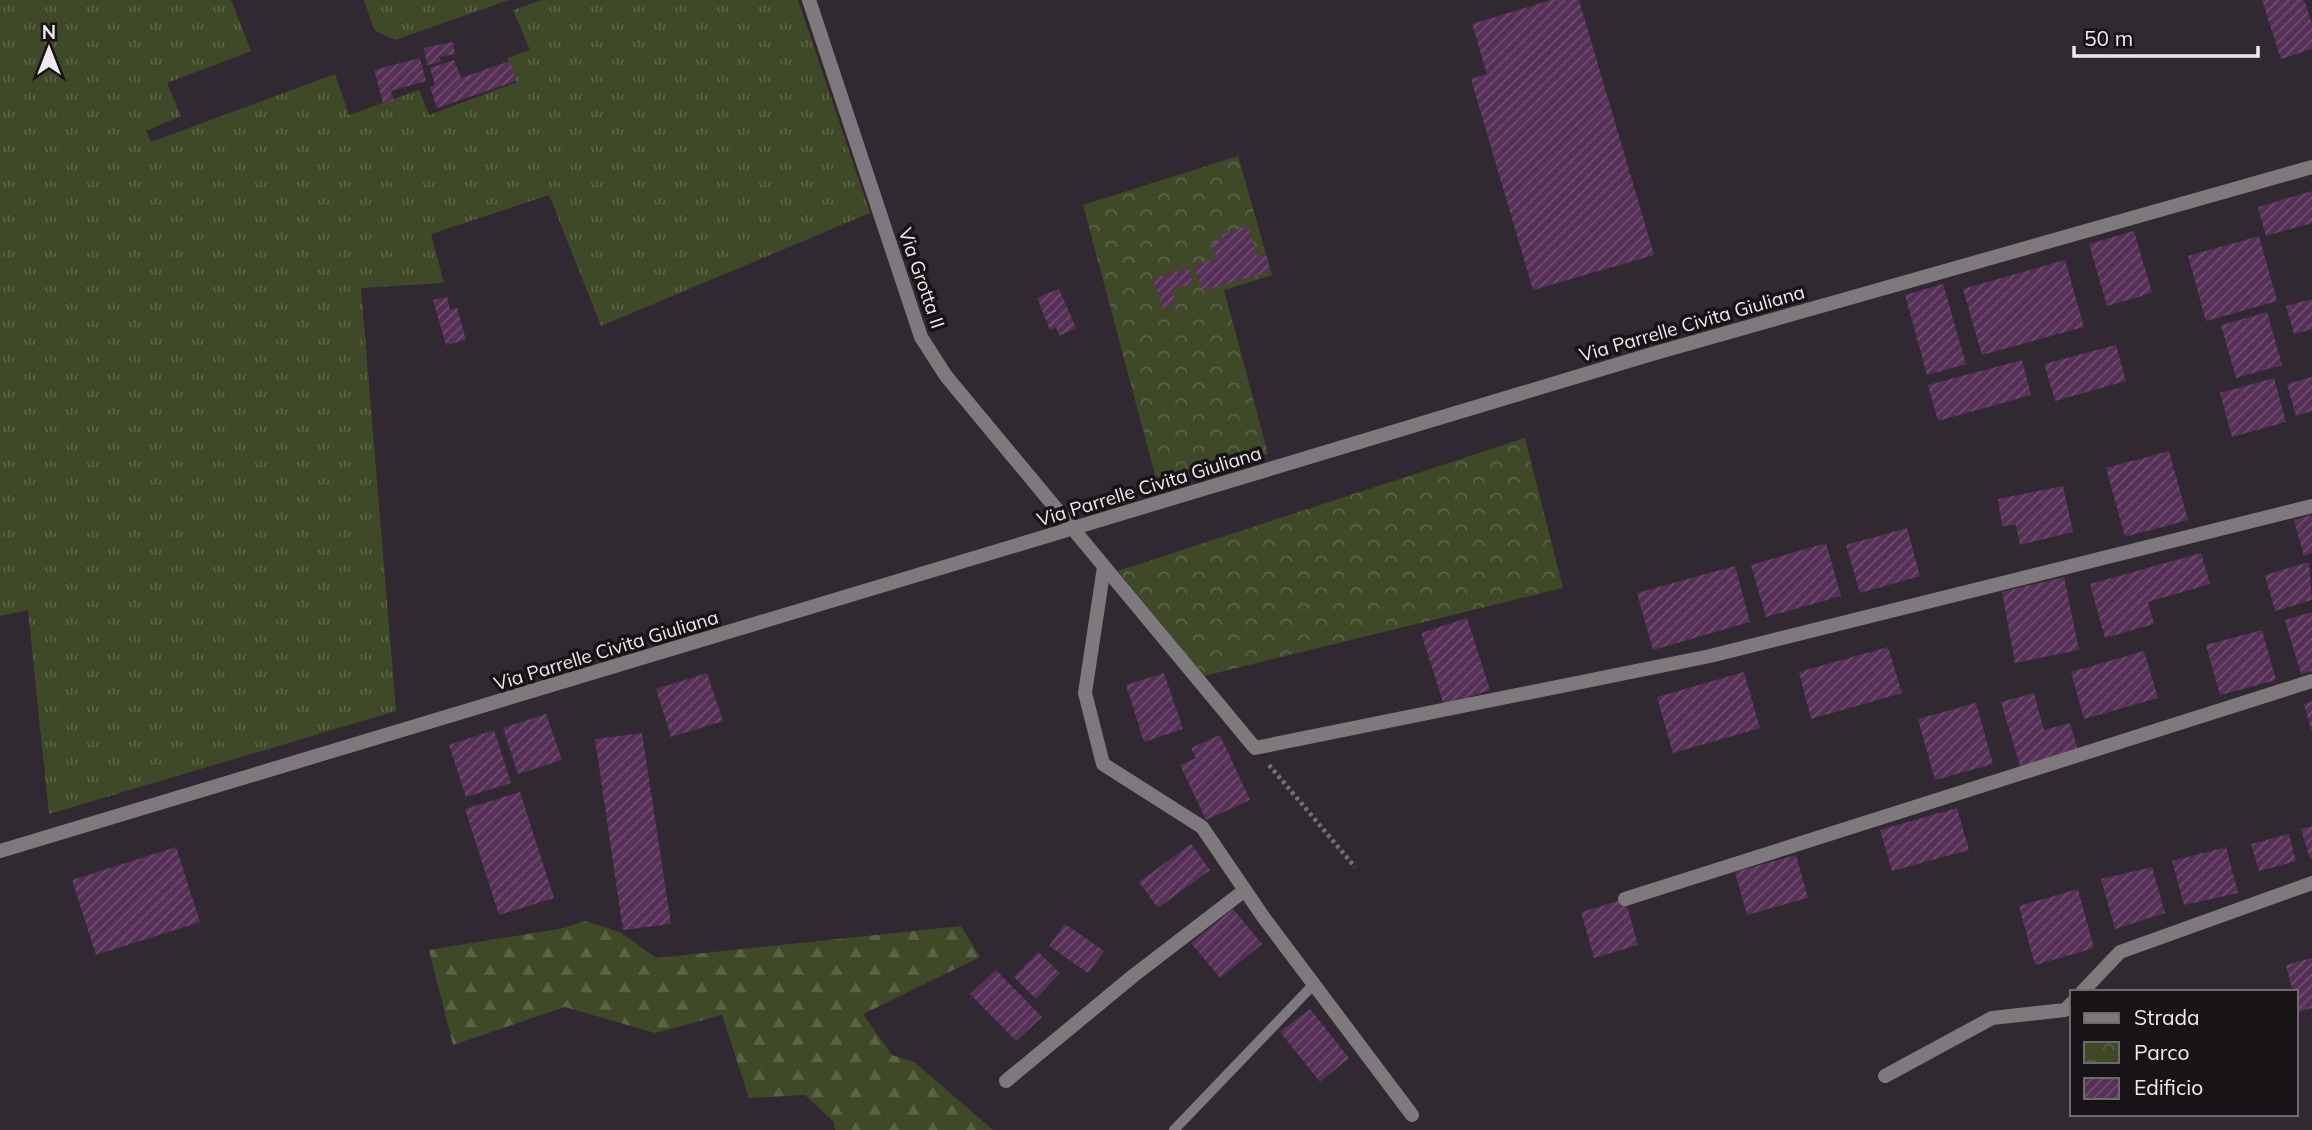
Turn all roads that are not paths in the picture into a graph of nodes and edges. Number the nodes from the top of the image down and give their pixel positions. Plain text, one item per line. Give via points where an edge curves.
1 (809, 0) edge
2 (2312, 167) edge
3 (2312, 506) edge
4 (1072, 529) junction
5 (1104, 567) junction
6 (2312, 681) edge
7 (0, 851) edge
8 (2312, 883) edge
9 (1245, 890) junction
10 (1625, 899) dead end
11 (1314, 984) junction
12 (2084, 990) edge
13 (2070, 1005) edge
14 (1885, 1076) dead end
15 (1006, 1081) dead end
16 (1412, 1115) dead end
17 (1174, 1130) edge

1 - 4 street, Via Grotta II via 921,337 946,376
2 - 4 street, Via Parrelle Civita Giuliana via 1665,350
3 - 5 street, Via Grotta II via 1710,656 1255,748
4 - 5 street, Via Grotta II
4 - 7 street, Via Parrelle Civita Giuliana
5 - 9 street via 1085,693 1103,764 1202,827
6 - 10 street
8 - 12 street via 2120,952
9 - 11 street
9 - 15 street
11 - 16 street
11 - 17 lane
13 - 14 street via 2066,1010 1992,1018

